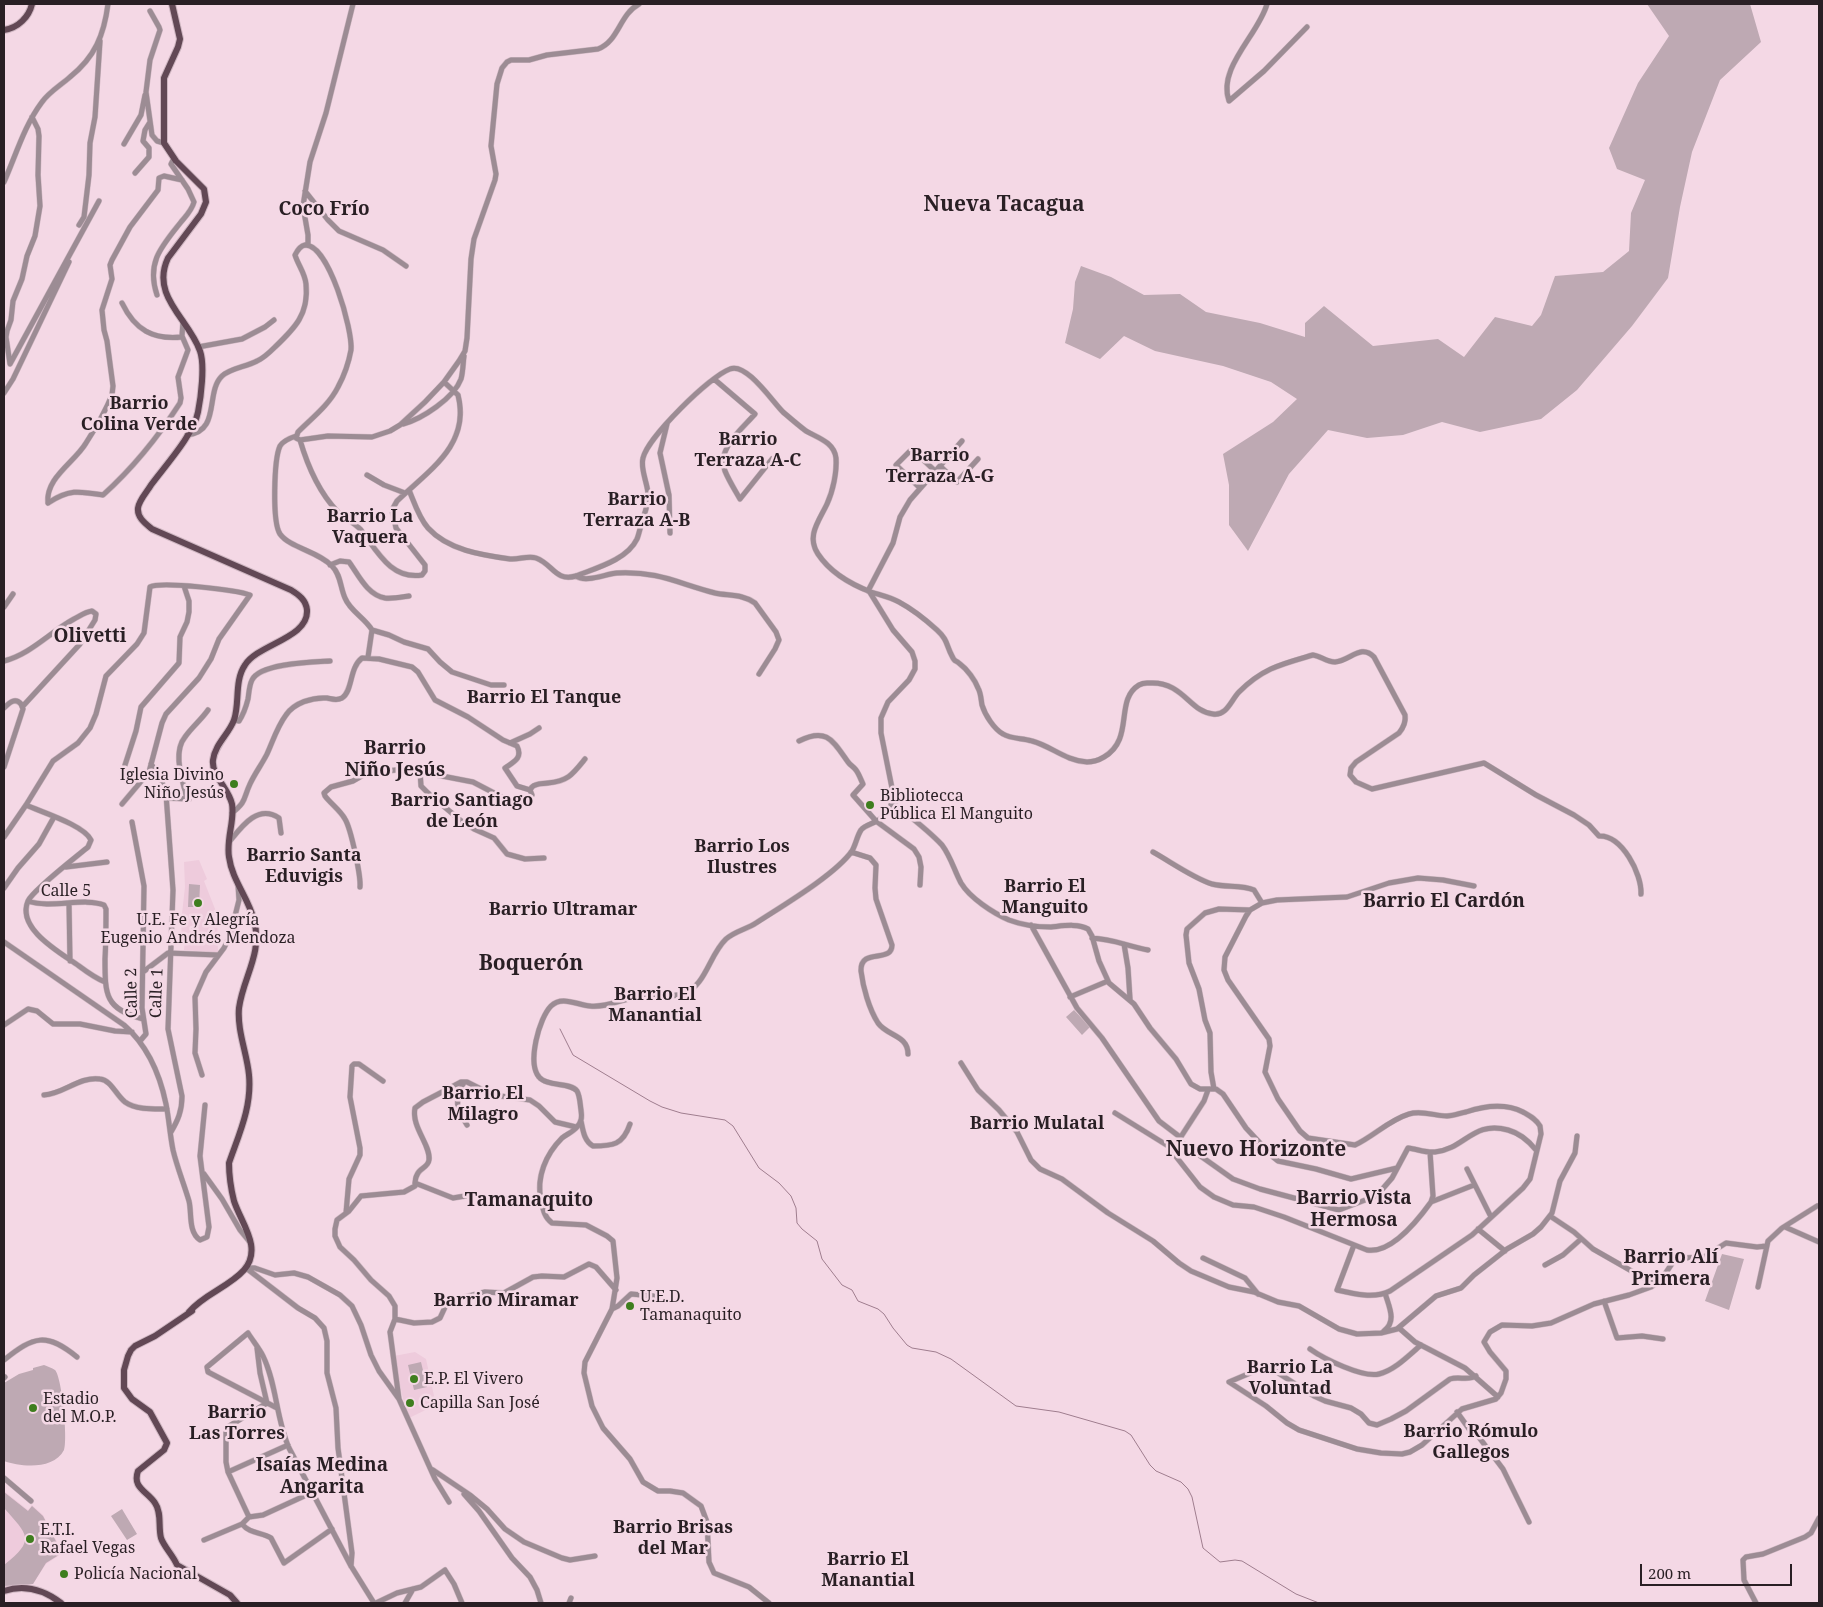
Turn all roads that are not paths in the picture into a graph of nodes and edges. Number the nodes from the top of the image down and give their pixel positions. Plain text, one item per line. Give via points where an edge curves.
1 (32, 4) edge
2 (108, 4) edge
3 (172, 4) edge
4 (352, 4) edge
5 (639, 4) edge
6 (1267, 4) edge
7 (150, 11) dead end
8 (1306, 27) dead end
9 (4, 30) edge
10 (101, 35) junction
11 (146, 92) junction
12 (32, 117) junction
13 (150, 122) junction
14 (164, 143) junction
15 (124, 144) dead end
16 (174, 158) junction
17 (4, 164) edge
18 (11, 166) junction
19 (135, 173) dead end
20 (182, 180) junction
21 (4, 182) edge
22 (305, 190) junction
23 (79, 225) dead end
24 (308, 246) junction
25 (406, 266) dead end
26 (157, 295) dead end
27 (122, 304) dead end
28 (274, 320) dead end
29 (183, 322) junction
30 (182, 338) junction
31 (198, 346) junction
32 (465, 351) junction
33 (714, 379) junction
34 (444, 382) junction
35 (454, 391) junction
36 (4, 393) edge
37 (668, 424) junction
38 (400, 425) junction
39 (187, 435) junction
40 (298, 438) junction
41 (962, 442) dead end
42 (772, 459) dead end
43 (978, 459) dead end
44 (940, 466) junction
45 (935, 471) junction
46 (367, 475) dead end
47 (920, 488) junction
48 (407, 492) junction
49 (670, 533) dead end
50 (330, 564) junction
51 (576, 576) junction
52 (184, 586) junction
53 (869, 591) junction
54 (12, 594) dead end
55 (409, 596) dead end
56 (4, 607) edge
57 (372, 630) junction
58 (368, 658) junction
59 (4, 661) edge
60 (330, 661) dead end
61 (759, 674) dead end
62 (504, 685) dead end
63 (23, 706) junction
64 (4, 708) edge
65 (208, 710) dead end
66 (234, 720) junction
67 (539, 728) dead end
68 (799, 741) dead end
69 (510, 743) junction
70 (584, 760) dead end
71 (151, 764) junction
72 (125, 765) dead end
73 (4, 767) edge
74 (420, 771) junction
75 (530, 790) junction
76 (166, 798) junction
77 (892, 802) junction
78 (122, 804) dead end
79 (26, 805) junction
80 (232, 812) junction
81 (54, 817) junction
82 (876, 821) junction
83 (132, 822) dead end
84 (281, 833) dead end
85 (4, 837) edge
86 (228, 843) junction
87 (851, 852) junction
88 (1153, 852) dead end
89 (544, 858) dead end
90 (108, 862) dead end
91 (64, 867) junction
92 (238, 885) junction
93 (920, 885) dead end
94 (1474, 886) dead end
95 (360, 887) dead end
96 (4, 888) edge
97 (1641, 894) dead end
98 (28, 901) junction
99 (1262, 903) junction
100 (69, 904) junction
101 (1250, 910) junction
102 (1031, 925) junction
103 (1092, 938) junction
104 (4, 942) edge
105 (1124, 944) junction
106 (1148, 950) dead end
107 (170, 952) junction
108 (218, 955) junction
109 (70, 961) junction
110 (143, 972) junction
111 (1108, 981) junction
112 (105, 982) junction
113 (1070, 997) junction
114 (1130, 999) junction
115 (143, 1019) junction
116 (4, 1025) edge
117 (132, 1032) junction
118 (140, 1041) junction
119 (908, 1054) dead end
120 (961, 1063) dead end
121 (202, 1075) dead end
122 (383, 1081) dead end
123 (464, 1082) junction
124 (1211, 1089) junction
125 (44, 1095) dead end
126 (205, 1105) dead end
127 (167, 1109) junction
128 (1115, 1113) dead end
129 (581, 1121) junction
130 (630, 1124) dead end
131 (467, 1125) dead end
132 (576, 1128) junction
133 (170, 1133) junction
134 (1576, 1136) dead end
135 (1179, 1139) junction
136 (1174, 1149) junction
137 (1536, 1150) junction
138 (1430, 1152) junction
139 (1397, 1168) junction
140 (1467, 1169) dead end
141 (202, 1171) junction
142 (415, 1183) junction
143 (1474, 1184) junction
144 (471, 1195) dead end
145 (1431, 1202) junction
146 (1817, 1206) dead end
147 (346, 1214) junction
148 (1550, 1216) junction
149 (1491, 1217) junction
150 (1785, 1227) junction
151 (1478, 1229) junction
152 (1581, 1239) junction
153 (1819, 1242) edge
154 (252, 1244) junction
155 (1354, 1245) junction
156 (1766, 1246) junction
157 (1505, 1251) junction
158 (1203, 1258) dead end
159 (1545, 1265) dead end
160 (246, 1268) junction
161 (1659, 1282) junction
162 (1758, 1287) dead end
163 (616, 1290) junction
164 (1385, 1293) junction
165 (1258, 1294) junction
166 (653, 1296) dead end
167 (1604, 1301) junction
168 (612, 1309) junction
169 (395, 1319) junction
170 (1399, 1328) junction
171 (1381, 1333) junction
172 (1663, 1339) dead end
173 (1421, 1345) junction
174 (257, 1347) junction
175 (1310, 1349) dead end
176 (77, 1357) dead end
177 (4, 1360) edge
178 (1476, 1376) junction
179 (1498, 1397) junction
180 (399, 1400) junction
181 (267, 1403) junction
182 (277, 1408) junction
183 (1457, 1412) junction
184 (288, 1445) junction
185 (430, 1468) junction
186 (228, 1472) junction
187 (4, 1478) edge
188 (456, 1486) junction
189 (313, 1492) junction
190 (31, 1501) dead end
191 (449, 1502) dead end
192 (249, 1517) junction
193 (1819, 1518) edge
194 (1529, 1522) dead end
195 (242, 1524) junction
196 (332, 1530) junction
197 (204, 1540) dead end
198 (595, 1556) dead end
199 (351, 1566) junction
200 (413, 1589) junction
201 (4, 1590) edge
202 (61, 1603) edge
203 (237, 1603) edge
204 (375, 1603) edge
205 (405, 1603) edge
206 (462, 1603) edge
207 (541, 1603) edge
208 (769, 1603) edge
209 (1756, 1603) edge

1 - 9 main road via 21,23
2 - 10 street
3 - 14 main road via 180,39 164,78
4 - 22 street
5 - 32 street via 628,12 606,46 529,60 511,60 504,64 497,84 491,146 496,174 474,239
6 - 8 street via 1229,76 1229,101 1264,71
7 - 11 street via 160,30 150,60
10 - 12 street via 87,62 47,96
10 - 23 street via 89,175 84,217
11 - 13 street
11 - 15 street via 141,115
12 - 18 street
12 - 36 street via 39,136 40,206 35,236 13,301 7,331 10,364 99,202
13 - 14 street via 154,139
13 - 19 street via 143,141 149,148 150,157
14 - 16 main road
16 - 20 street via 171,164
16 - 29 main road via 204,189 206,202 201,214 173,249 163,272 166,294
17 - 18 street
18 - 21 street
20 - 26 street via 192,197 193,206 156,256 152,278
20 - 30 street via 159,178 156,195 130,227 112,260 112,280 102,310 112,395 86,443 52,483 48,503 72,492 103,496 144,454 180,403 178,377 188,350
22 - 24 street via 303,206
22 - 25 street via 340,231 383,250
24 - 39 street via 302,246 296,255 306,285 305,307 299,320 286,337 260,360 222,376 216,386 209,420 197,432
24 - 40 street via 320,256 340,293 351,350 334,394
27 - 30 street via 142,330 163,337
28 - 31 street via 242,339
29 - 30 street
29 - 31 main road
31 - 39 main road via 202,356 199,411
32 - 34 street
32 - 35 street via 461,380
33 - 37 street via 697,392
33 - 42 street via 755,414 723,456 724,469 740,499
33 - 53 street via 734,367 743,370 788,416 832,447 836,468 831,492 814,530 813,542 817,552 835,572
34 - 35 street
34 - 38 street
35 - 38 street via 420,418
35 - 48 street via 460,408 456,436 445,454
37 - 49 street via 660,453 669,495
37 - 51 street via 646,450 642,460 648,498 637,539 624,554
38 - 40 street via 380,436
39 - 66 main road via 142,498 138,507 142,520 161,534 291,590 303,598 307,609 305,621 298,630 246,663 240,674
40 - 48 street via 321,489 336,510 360,529 389,566 400,572 422,575 425,565 399,533 392,510
40 - 50 street via 283,442 278,454 275,485 277,528 285,539
41 - 44 street
43 - 44 street via 958,482
44 - 45 street
45 - 47 street
45 - 47 street via 912,449 896,465
46 - 48 street via 384,486
47 - 53 street via 900,517 893,543
48 - 51 street via 428,528 450,544 467,551 504,558 537,558 561,576
50 - 55 street via 349,562 369,588 383,598
50 - 57 street via 339,576 345,599
51 - 61 street via 582,579 618,573 650,574 751,600 778,639
52 - 71 street via 250,595 220,639 199,678 166,714
52 - 72 street via 189,612 180,637 179,662 141,707
52 - 79 street via 150,587 141,638 106,676 96,714 87,733 53,761
53 - 77 street via 915,661 909,680 888,702 881,718
53 - 97 street via 902,603 940,632 952,657 978,688 983,708 1002,734 1033,741 1079,761 1098,761 1115,748 1122,738 1124,710 1134,690 1144,683 1168,685 1204,711 1218,714 1270,668 1313,656 1338,662 1366,651 1374,657 1406,721 1399,732 1351,768 1350,774 1356,782 1372,789 1385,788 1433,774 1487,764 1574,815 1599,836 1620,845 1639,876
54 - 56 street
57 - 58 street
57 - 62 street via 428,649 452,672 481,683
58 - 69 street via 412,667 435,700
58 - 80 street via 362,658 355,666 343,698 309,700 288,712 249,785 244,802
59 - 63 street via 18,657 84,614 92,611 96,614 80,644
60 - 66 street via 301,662 258,674 252,680 240,721
63 - 64 street via 12,701
63 - 73 street
65 - 76 street via 184,738 180,750 180,769 188,799
66 - 80 main road via 213,760 214,769 228,792
67 - 69 street
68 - 82 street via 816,735 835,743 863,784 853,795
69 - 75 street via 517,746 520,753 504,768 517,786
70 - 75 street via 567,779 536,784
71 - 76 street, Calle 1 via 164,785
71 - 78 street via 144,779
74 - 75 street via 473,782 522,806 529,802
74 - 89 street via 421,786 428,793 460,820 494,838 504,851 525,859
74 - 95 street via 372,772 335,785 324,793 348,824
76 - 107 street, Calle 1 via 173,890
77 - 82 street
77 - 102 street via 942,846 970,893 1009,920
79 - 81 street
79 - 85 street
80 - 86 main road
81 - 91 street via 85,832 91,840
81 - 96 street via 39,844
82 - 87 street via 861,830
82 - 93 street via 917,853 921,867
83 - 110 street, Calle 2 via 143,877
84 - 86 street via 279,818 259,814 246,821
86 - 92 main road via 231,867
87 - 119 street via 870,858 876,865 876,899 892,945 888,953 866,958 862,963 866,992 877,1022 903,1040
87 - 129 street via 816,883 726,939 702,978 686,993 638,997 594,1007 562,1001 552,1005 539,1027 536,1072 543,1081 577,1092
88 - 99 street via 1208,882 1254,890
90 - 91 street
91 - 98 street
92 - 108 street via 239,900 232,930
92 - 154 main road via 249,905 256,934 254,958 239,1015 249,1075 249,1099 229,1171 234,1202
94 - 99 street via 1418,878 1389,883 1347,897
98 - 100 street, Calle 5
98 - 109 street via 27,916 35,931
99 - 101 street
100 - 109 street
100 - 112 street, Calle 5 via 100,903 106,909
101 - 124 street via 1219,909 1205,913 1187,929 1189,963 1210,1033
101 - 137 street via 1225,957 1224,970 1269,1039 1265,1067 1267,1078 1304,1136 1355,1145 1408,1114 1449,1116 1484,1107 1506,1106 1539,1123
102 - 103 street via 1083,926
102 - 113 street
103 - 105 street via 1111,939
103 - 111 street
104 - 117 street
105 - 106 street
105 - 114 street
107 - 108 street
107 - 110 street
107 - 133 street, Calle 1 via 168,1029 182,1096 181,1115
108 - 121 street via 195,997 195,1053
109 - 112 street
110 - 115 street, Calle 2
111 - 113 street
111 - 114 street
112 - 115 street via 116,1006
113 - 135 street via 1156,1118
114 - 124 street via 1192,1084 1200,1089
115 - 118 street, Calle 2 via 146,1034
116 - 117 street via 24,1010 34,1009 53,1024 80,1024
117 - 118 street
118 - 127 street via 154,1068
120 - 165 street via 978,1090 1017,1132 1036,1166 1062,1179 1191,1271 1228,1287
122 - 147 street via 359,1064 352,1066 350,1097 360,1148 349,1179
123 - 131 street via 457,1105
123 - 132 street via 493,1095 530,1100 555,1122
123 - 142 street via 415,1108 414,1116 429,1154 428,1165 417,1173
124 - 135 street
124 - 139 street via 1223,1094 1246,1128 1278,1161 1351,1179
125 - 127 street via 81,1081 101,1079 128,1103 142,1108
126 - 141 street via 200,1156
127 - 133 street
128 - 136 street
129 - 130 street via 585,1136 593,1146 618,1143
129 - 132 street
132 - 163 street via 558,1143 544,1166 539,1183 544,1213 552,1223 586,1225 611,1238 615,1249
133 - 141 street via 188,1201 192,1232 200,1240 207,1237 209,1227
134 - 148 street via 1575,1153 1560,1181
135 - 136 street
135 - 139 street via 1233,1179 1260,1190 1335,1210 1373,1197
136 - 155 street via 1174,1154 1200,1187 1214,1197 1284,1217
137 - 138 street via 1515,1132 1488,1127 1462,1142
137 - 149 street via 1528,1183
138 - 139 street via 1408,1148
138 - 145 street
140 - 143 street
141 - 154 street
142 - 144 street via 453,1198
142 - 147 street via 413,1188 404,1192 361,1196
143 - 145 street
143 - 149 street
145 - 155 street via 1401,1236 1383,1248 1372,1251
146 - 150 street
147 - 169 street via 336,1224 337,1242 390,1296 395,1306
148 - 152 street
148 - 157 street via 1533,1234
149 - 151 street
150 - 153 street
150 - 156 street
151 - 157 street
151 - 164 street
152 - 159 street
152 - 161 street via 1637,1274
154 - 160 main road
155 - 164 street via 1337,1290 1366,1295
156 - 161 street via 1726,1243 1704,1257 1673,1262
156 - 162 street
157 - 170 street via 1460,1288 1436,1296
158 - 165 street via 1244,1278
160 - 180 street via 275,1275 300,1274 340,1295 352,1306 371,1355
160 - 199 street via 324,1328 327,1373 336,1408
160 - 203 main road via 200,1306 135,1346 124,1370 124,1388 132,1399 150,1412 167,1443 164,1450 138,1471 136,1480 141,1490 156,1504 161,1539 177,1565 230,1595
161 - 167 street
163 - 168 street
163 - 169 street via 596,1267 589,1264 564,1277 533,1277 504,1293 485,1292 461,1298 446,1305 440,1318 432,1322
164 - 171 street via 1392,1320
165 - 171 street via 1299,1306 1344,1331
166 - 168 street via 631,1294
167 - 172 street via 1617,1338 1642,1336
167 - 179 street via 1551,1323 1532,1326 1507,1324 1490,1332 1484,1339 1485,1346 1506,1371 1504,1387
168 - 208 street via 585,1362 584,1373 599,1420 643,1482 658,1491 683,1493 701,1506 707,1522 709,1562 714,1573 749,1587
169 - 180 street via 390,1332
170 - 171 street
170 - 173 street
173 - 175 street via 1390,1369 1374,1375 1336,1364
173 - 178 street
174 - 181 street
174 - 181 street via 248,1333 207,1368 208,1372
174 - 182 street via 269,1373
176 - 177 street via 59,1343 44,1340 29,1343
178 - 179 street
178 - 183 street via 1450,1379 1406,1411 1377,1425 1369,1423 1351,1408 1314,1396 1269,1368 1229,1382 1294,1427 1357,1449 1395,1455 1415,1450
179 - 183 street
180 - 185 street
181 - 182 street
181 - 186 street via 226,1428
182 - 184 street
183 - 194 street via 1497,1460
184 - 186 street
184 - 189 street
185 - 188 street
185 - 191 street
186 - 192 street
187 - 190 street
188 - 198 street via 524,1542 570,1560
188 - 207 street via 530,1577
189 - 192 street
189 - 196 street
192 - 195 street
193 - 209 street via 1805,1537 1743,1560 1744,1580
195 - 196 street via 255,1534 271,1538 284,1563
195 - 197 street
196 - 199 street
199 - 204 street
200 - 204 street
200 - 205 street
200 - 206 street via 445,1570
201 - 202 main road via 40,1591

